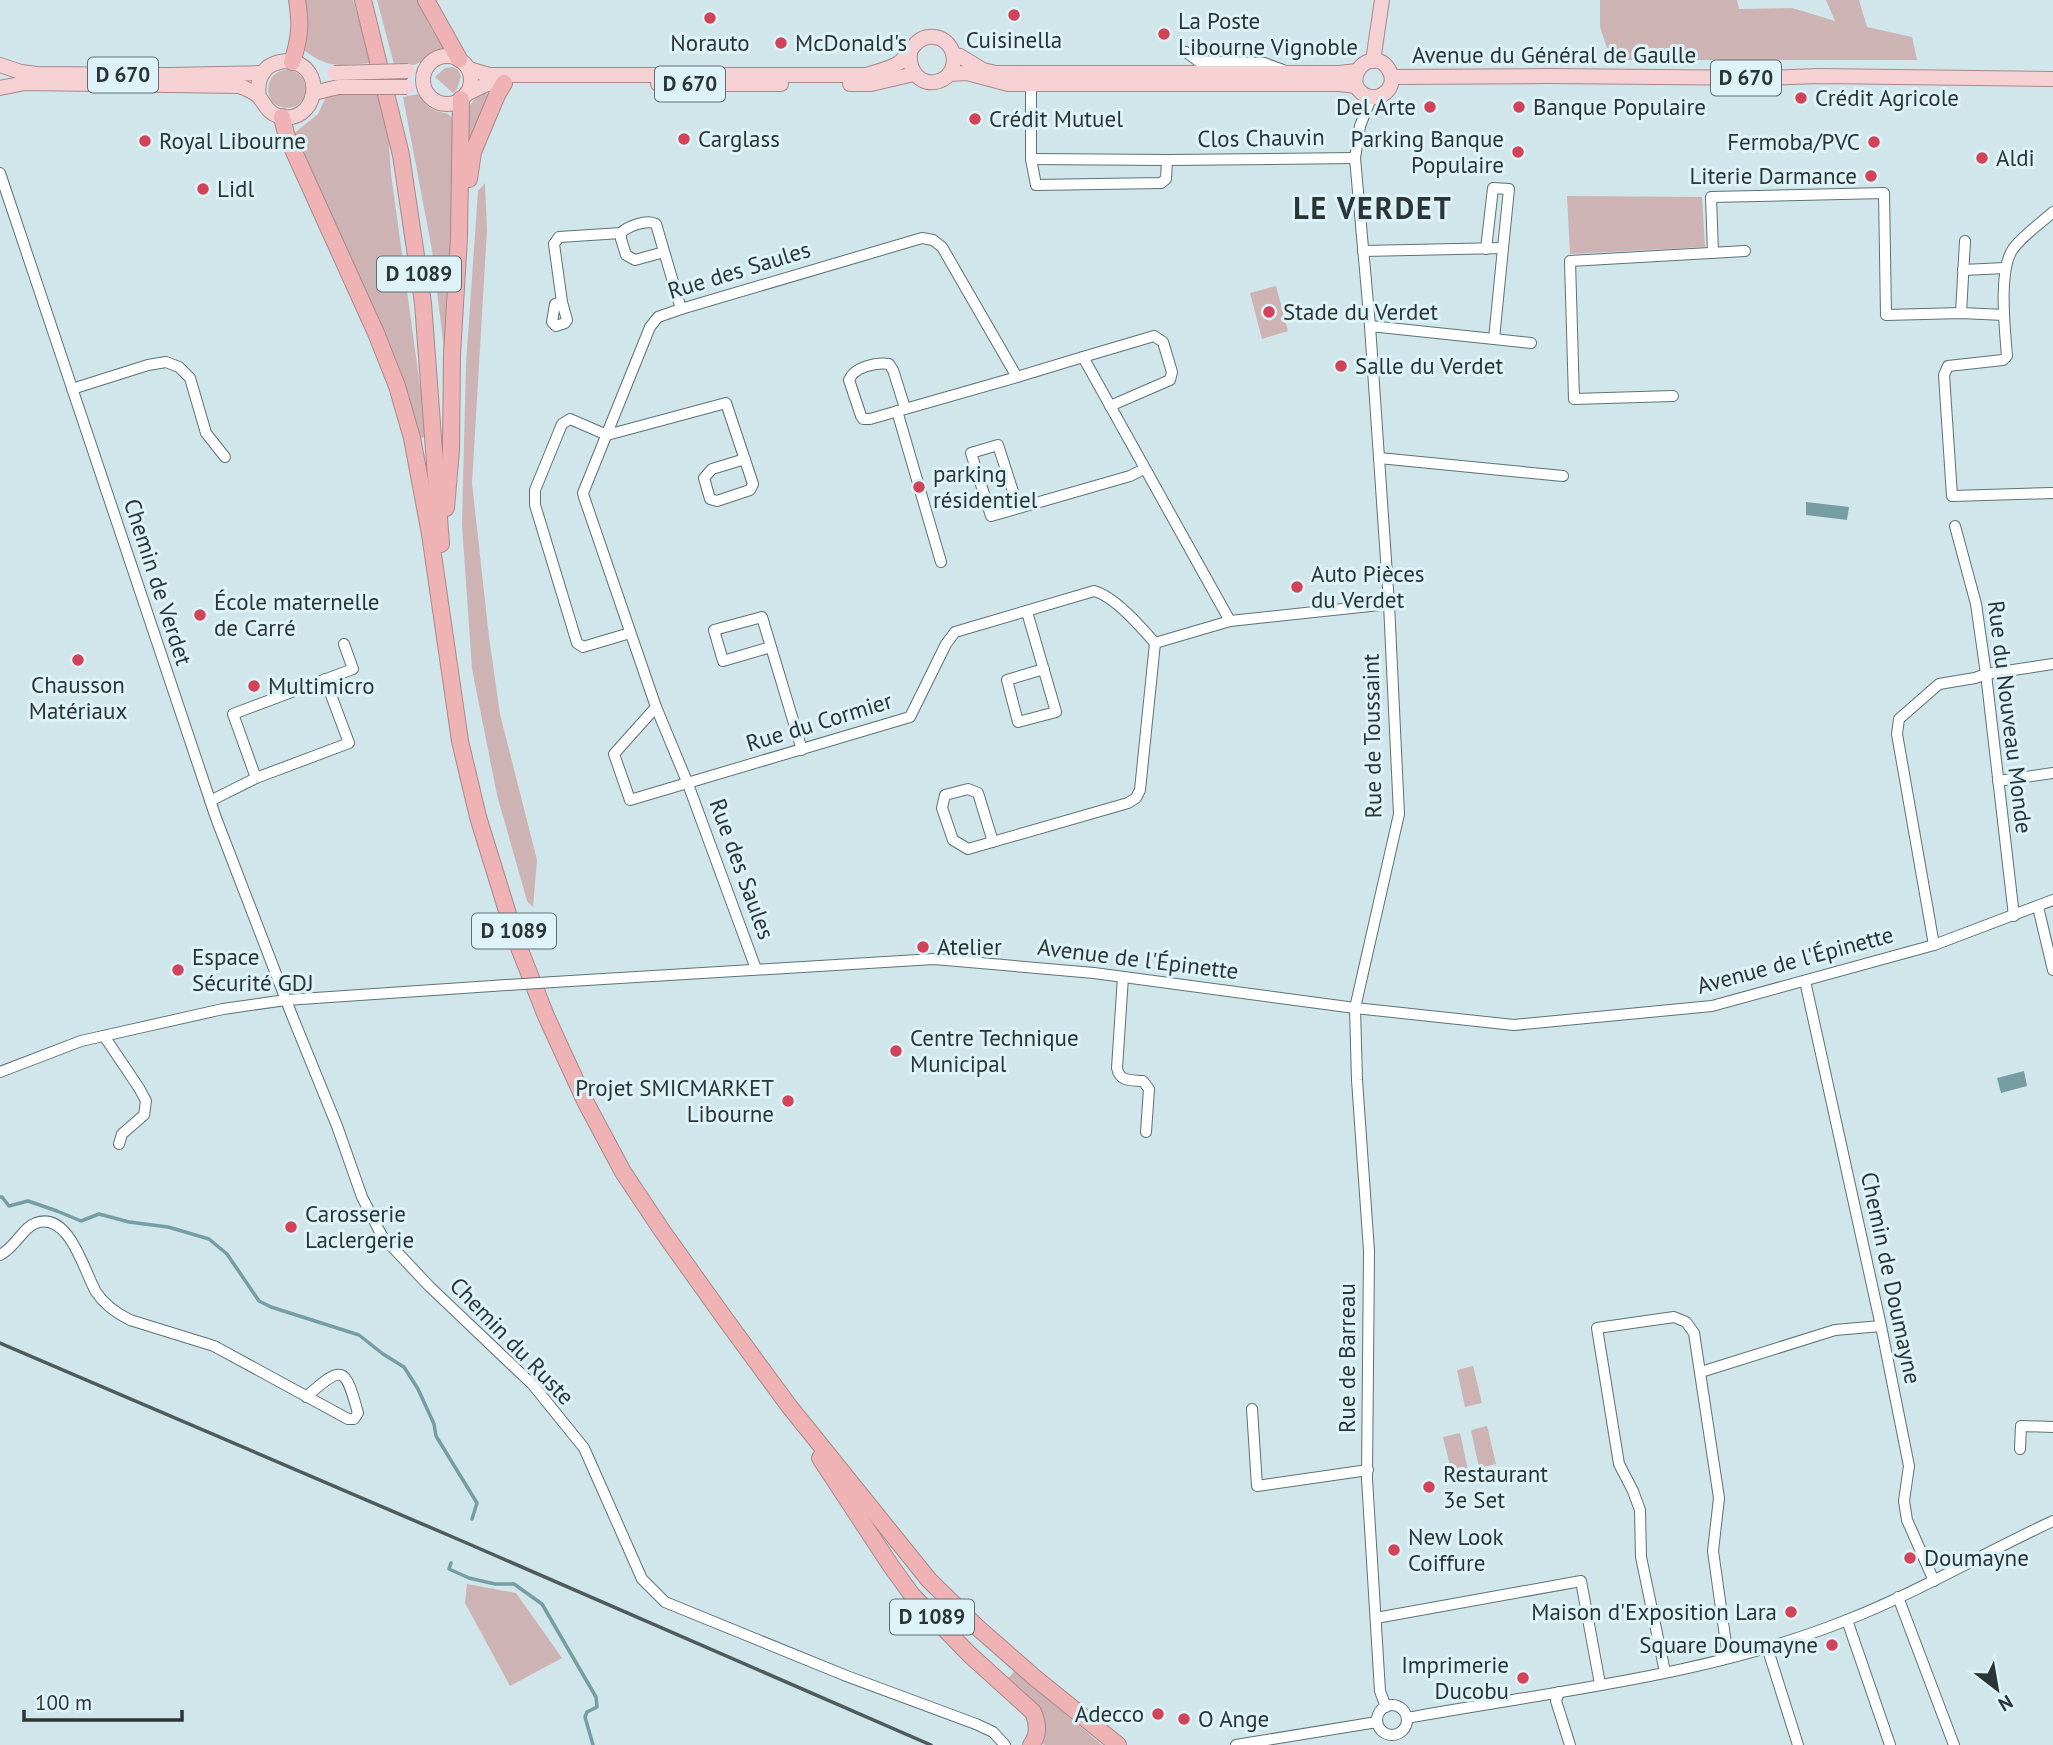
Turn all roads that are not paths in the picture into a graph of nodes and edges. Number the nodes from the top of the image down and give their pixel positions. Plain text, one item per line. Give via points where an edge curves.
1 (297, 0) edge
2 (363, 0) edge
3 (426, 0) edge
4 (1382, 0) edge
5 (1186, 52) dead end
6 (910, 53) junction
7 (954, 55) junction
8 (1373, 61) junction
9 (464, 64) junction
10 (0, 65) edge
11 (299, 66) junction
12 (425, 71) junction
13 (1357, 71) junction
14 (263, 73) junction
15 (1289, 73) junction
16 (914, 74) junction
17 (949, 74) junction
18 (0, 75) edge
19 (1392, 78) junction
20 (2053, 79) edge
21 (336, 80) junction
22 (0, 82) edge
23 (504, 83) junction
24 (1031, 84) junction
25 (1356, 86) junction
26 (424, 87) junction
27 (0, 88) edge
28 (314, 93) junction
29 (259, 97) junction
30 (464, 97) junction
31 (1371, 98) junction
32 (282, 117) junction
33 (1355, 158) junction
34 (1031, 159) junction
35 (1167, 160) junction
36 (0, 173) edge
37 (2053, 212) edge
38 (621, 233) junction
39 (459, 237) junction
40 (1965, 241) dead end
41 (1503, 248) junction
42 (1486, 249) junction
43 (1363, 251) junction
44 (1745, 251) dead end
45 (664, 252) junction
46 (1713, 253) junction
47 (2005, 268) junction
48 (1963, 270) junction
49 (562, 302) dead end
50 (681, 309) junction
51 (1961, 313) junction
52 (2004, 315) junction
53 (1370, 326) junction
54 (1494, 340) junction
55 (1531, 343) dead end
56 (1083, 357) junction
57 (1017, 376) junction
58 (72, 389) junction
59 (1673, 396) dead end
60 (1110, 406) junction
61 (901, 410) junction
62 (607, 435) junction
63 (225, 457) dead end
64 (1379, 458) junction
65 (745, 459) junction
66 (1144, 469) junction
67 (1563, 476) dead end
68 (2053, 493) edge
69 (1018, 507) junction
70 (1955, 526) dead end
71 (441, 553) junction
72 (941, 562) dead end
73 (1389, 604) junction
74 (1027, 612) junction
75 (1230, 621) junction
76 (630, 633) junction
77 (1155, 643) junction
78 (344, 645) dead end
79 (771, 647) junction
80 (2053, 664) edge
81 (1044, 669) junction
82 (1986, 674) junction
83 (452, 675) junction
84 (325, 680) junction
85 (656, 707) junction
86 (802, 750) junction
87 (2053, 772) edge
88 (256, 778) junction
89 (1998, 781) junction
90 (688, 784) junction
91 (210, 801) junction
92 (993, 842) junction
93 (2053, 900) edge
94 (2038, 907) junction
95 (2014, 916) junction
96 (1934, 944) junction
97 (756, 969) junction
98 (2053, 970) edge
99 (1123, 977) junction
100 (1805, 981) junction
101 (286, 1000) junction
102 (1354, 1008) junction
103 (104, 1036) junction
104 (0, 1072) edge
105 (1146, 1132) dead end
106 (119, 1144) dead end
107 (0, 1255) edge
108 (1881, 1326) junction
109 (1701, 1372) junction
110 (306, 1397) junction
111 (789, 1406) junction
112 (1252, 1409) dead end
113 (2053, 1427) edge
114 (2020, 1449) dead end
115 (1368, 1470) junction
116 (2053, 1521) edge
117 (1934, 1581) junction
118 (1898, 1597) junction
119 (1376, 1618) junction
120 (1847, 1620) junction
121 (1766, 1647) junction
122 (1728, 1658) junction
123 (1665, 1672) junction
124 (1600, 1684) junction
125 (1559, 1692) junction
126 (1386, 1707) junction
127 (1407, 1718) junction
128 (1377, 1722) junction
129 (1384, 1740) edge
130 (1005, 1745) edge
131 (1031, 1745) edge
132 (1118, 1745) edge
133 (1236, 1745) edge
134 (1570, 1745) edge
135 (1798, 1745) edge
136 (1890, 1745) edge
137 (1954, 1745) edge

1 - 11 highway
2 - 71 highway, D 1089 via 401,155 423,303
3 - 9 highway
4 - 8 main road
5 - 15 street via 1198,61 1264,63
6 - 7 main road via 918,41 931,37 944,40
6 - 9 main road, D 670 via 897,64 866,75 489,75
6 - 16 main road
7 - 15 main road via 996,73
7 - 17 main road
8 - 13 main road
8 - 19 main road, Avenue du Général de Gaulle via 1383,64
9 - 12 main road via 443,56
9 - 30 main road via 471,82
10 - 14 main road, D 670 via 37,74
11 - 14 main road via 275,63
11 - 21 main road
11 - 28 main road via 314,85
12 - 21 main road, bridge
12 - 26 main road
13 - 15 main road
13 - 25 main road
14 - 29 main road
16 - 17 main road via 932,82
16 - 23 main road, D 670 via 871,84
17 - 24 main road
18 - 22 main road
19 - 20 main road, Avenue du Général de Gaulle / D 670
19 - 31 main road, Avenue du Général de Gaulle via 1386,93
21 - 26 main road, bridge
21 - 28 main road
23 - 30 main road, D 670 via 487,84
23 - 39 highway via 473,152
24 - 25 main road
24 - 34 street, Clos Chauvin
25 - 31 main road
26 - 30 main road via 439,102 447,104
27 - 29 main road, D 670 via 25,83 219,84 240,86
28 - 32 main road via 306,109
29 - 32 main road via 267,110
30 - 39 highway
31 - 33 street, Rue de Toussaint
32 - 83 highway via 397,386 412,438
33 - 35 street, Clos Chauvin
33 - 43 street, Rue de Toussaint
34 - 35 street, Clos Chauvin
34 - 35 street, Clos Chauvin via 1035,185 1161,183 1166,178
36 - 58 street, Chemin de Verdet
37 - 47 street via 2012,249
38 - 45 street via 626,255 635,260
38 - 45 street via 653,222
38 - 49 street via 559,237 554,244
39 - 71 highway via 451,450
40 - 48 street
41 - 42 street
41 - 42 street via 1509,189 1493,188
41 - 54 street
42 - 43 street
43 - 53 street, Rue de Toussaint
44 - 46 street
45 - 50 street
46 - 51 street via 1712,197 1884,193 1886,315
46 - 59 street via 1570,261 1574,399
47 - 48 street
47 - 52 street
48 - 51 street
50 - 57 street, Rue des Saules via 922,238 933,240 942,247
50 - 62 street, Rue des Saules via 658,317 650,327
51 - 52 street
52 - 68 street via 2007,356 1948,366 1944,375 1952,496
53 - 54 street
53 - 64 street, Rue de Toussaint
54 - 55 street
56 - 57 street
56 - 60 street
56 - 60 street via 1154,336 1163,342 1170,380
57 - 61 street
58 - 63 street via 148,365 166,362 178,367 190,378 206,433
58 - 91 street, Chemin de Verdet
60 - 66 street
61 - 61 street via 863,419 850,375 889,364
61 - 72 street
62 - 65 street via 726,403
62 - 76 street, Rue des Saules via 583,493
62 - 76 street via 570,419 562,424 535,490 535,505 577,643 583,647
64 - 67 street
64 - 73 street, Rue de Toussaint
65 - 65 street via 712,469 704,478 710,499 717,502 750,491 753,484
66 - 69 street
66 - 75 street
69 - 69 street via 998,445 971,453 991,516
70 - 82 street, Rue du Nouveau Monde via 1976,604
71 - 83 highway, D 1089
73 - 75 street
73 - 102 street, Rue de Toussaint via 1399,814
74 - 77 street, Rue du Cormier via 1094,592 1104,594
74 - 81 street
74 - 86 street, Rue du Cormier via 954,632 909,717
75 - 77 street
76 - 85 street, Rue des Saules
77 - 92 street via 1136,798
78 - 84 street via 353,669
79 - 79 street via 762,617 714,630 723,661
79 - 86 street
80 - 82 street
81 - 81 street via 1007,680 1018,722 1056,712
82 - 89 street, Rue du Nouveau Monde
82 - 96 street via 1939,684 1899,719 1897,734
83 - 111 highway, D 1089 via 460,741 478,817 512,927 586,1103 663,1232
84 - 88 street via 233,714
84 - 88 street via 349,743
85 - 90 street, Rue des Saules
85 - 90 street, Rue des Saules via 614,754 630,800
86 - 90 street, Rue du Cormier
87 - 89 street
88 - 91 street
89 - 95 street, Rue du Nouveau Monde
90 - 97 street, Rue des Saules
91 - 101 street, Chemin de Verdet
92 - 92 street via 978,793 968,789 945,795 942,808 953,840 968,849
93 - 94 street, Avenue de l'Épinette
94 - 95 street, Avenue de l'Épinette
94 - 98 street
95 - 96 street, Avenue de l'Épinette
96 - 100 street, Avenue de l'Épinette
97 - 99 street, Avenue de l'Épinette via 934,959
97 - 101 street, Avenue de l'Épinette, bridge
99 - 102 street, Avenue de l'Épinette
99 - 105 street via 1117,1068 1125,1080 1143,1081 1149,1089
100 - 102 street, Avenue de l'Épinette via 1712,1006 1514,1025
100 - 108 street, Chemin de Doumayne
101 - 103 street, Avenue de l'Épinette
101 - 130 street, Chemin du Ruste via 362,1197 382,1236 533,1385 584,1448 642,1579 665,1602 976,1724
102 - 115 street, Rue de Barreau via 1369,1251
103 - 104 street, Avenue de l'Épinette
103 - 106 street via 146,1101 144,1115 122,1134
107 - 110 street via 15,1245 28,1227 53,1222 70,1239 97,1293 117,1314 214,1346
108 - 109 street via 1835,1330
108 - 117 street, Chemin de Doumayne via 1909,1466 1904,1501 1907,1520
109 - 122 street via 1719,1498 1713,1551
109 - 123 street via 1694,1333 1686,1322 1674,1317 1597,1328 1619,1464 1640,1510 1641,1558
110 - 110 street via 340,1374 350,1383 358,1413 355,1419 348,1419
111 - 131 highway, D 1089 via 912,1595 1033,1712 1038,1724
111 - 132 highway, D 1089 via 929,1580 1014,1660
112 - 115 street via 1257,1486
113 - 114 street via 2021,1426
115 - 119 street, Rue de Barreau
116 - 117 street
117 - 118 street
118 - 120 street
118 - 137 street
119 - 124 street via 1580,1581
119 - 126 street, Rue de Barreau via 1380,1691
120 - 121 street
120 - 136 street
121 - 122 street
121 - 135 street
122 - 123 street
123 - 124 street
124 - 125 street
125 - 127 street
125 - 134 street via 1556,1701
126 - 127 street via 1399,1707
126 - 128 street
127 - 129 street via 1400,1733
128 - 129 street
128 - 133 street

